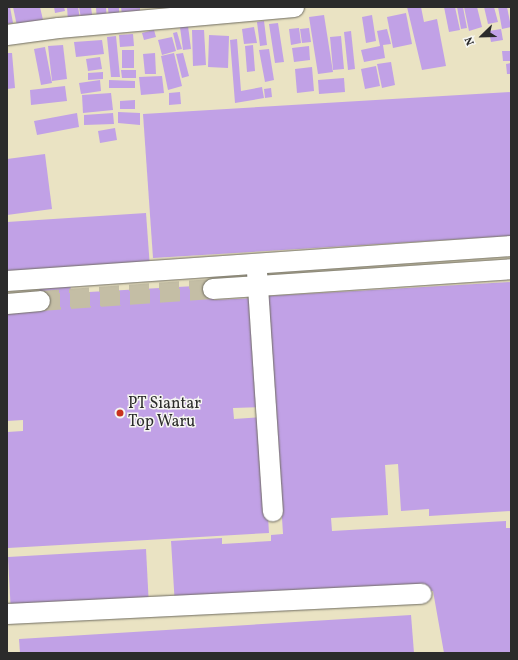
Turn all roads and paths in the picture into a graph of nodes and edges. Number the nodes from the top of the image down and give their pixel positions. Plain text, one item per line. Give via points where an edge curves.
1 (282, 8) edge
2 (7, 35) edge
3 (511, 246) edge
4 (432, 252) junction
5 (256, 262) junction
6 (511, 269) edge
7 (432, 274) junction
8 (7, 281) edge
9 (257, 286) junction
10 (213, 289) tunnel mouth
11 (40, 301) tunnel mouth
12 (7, 304) edge
13 (273, 511) dead end
14 (422, 594) dead end
15 (7, 614) edge

1 - 2 street
3 - 4 street
4 - 5 street
4 - 7 street
5 - 8 street
5 - 9 street
6 - 7 street
7 - 9 street
9 - 10 street
9 - 13 street
11 - 12 street
14 - 15 street

